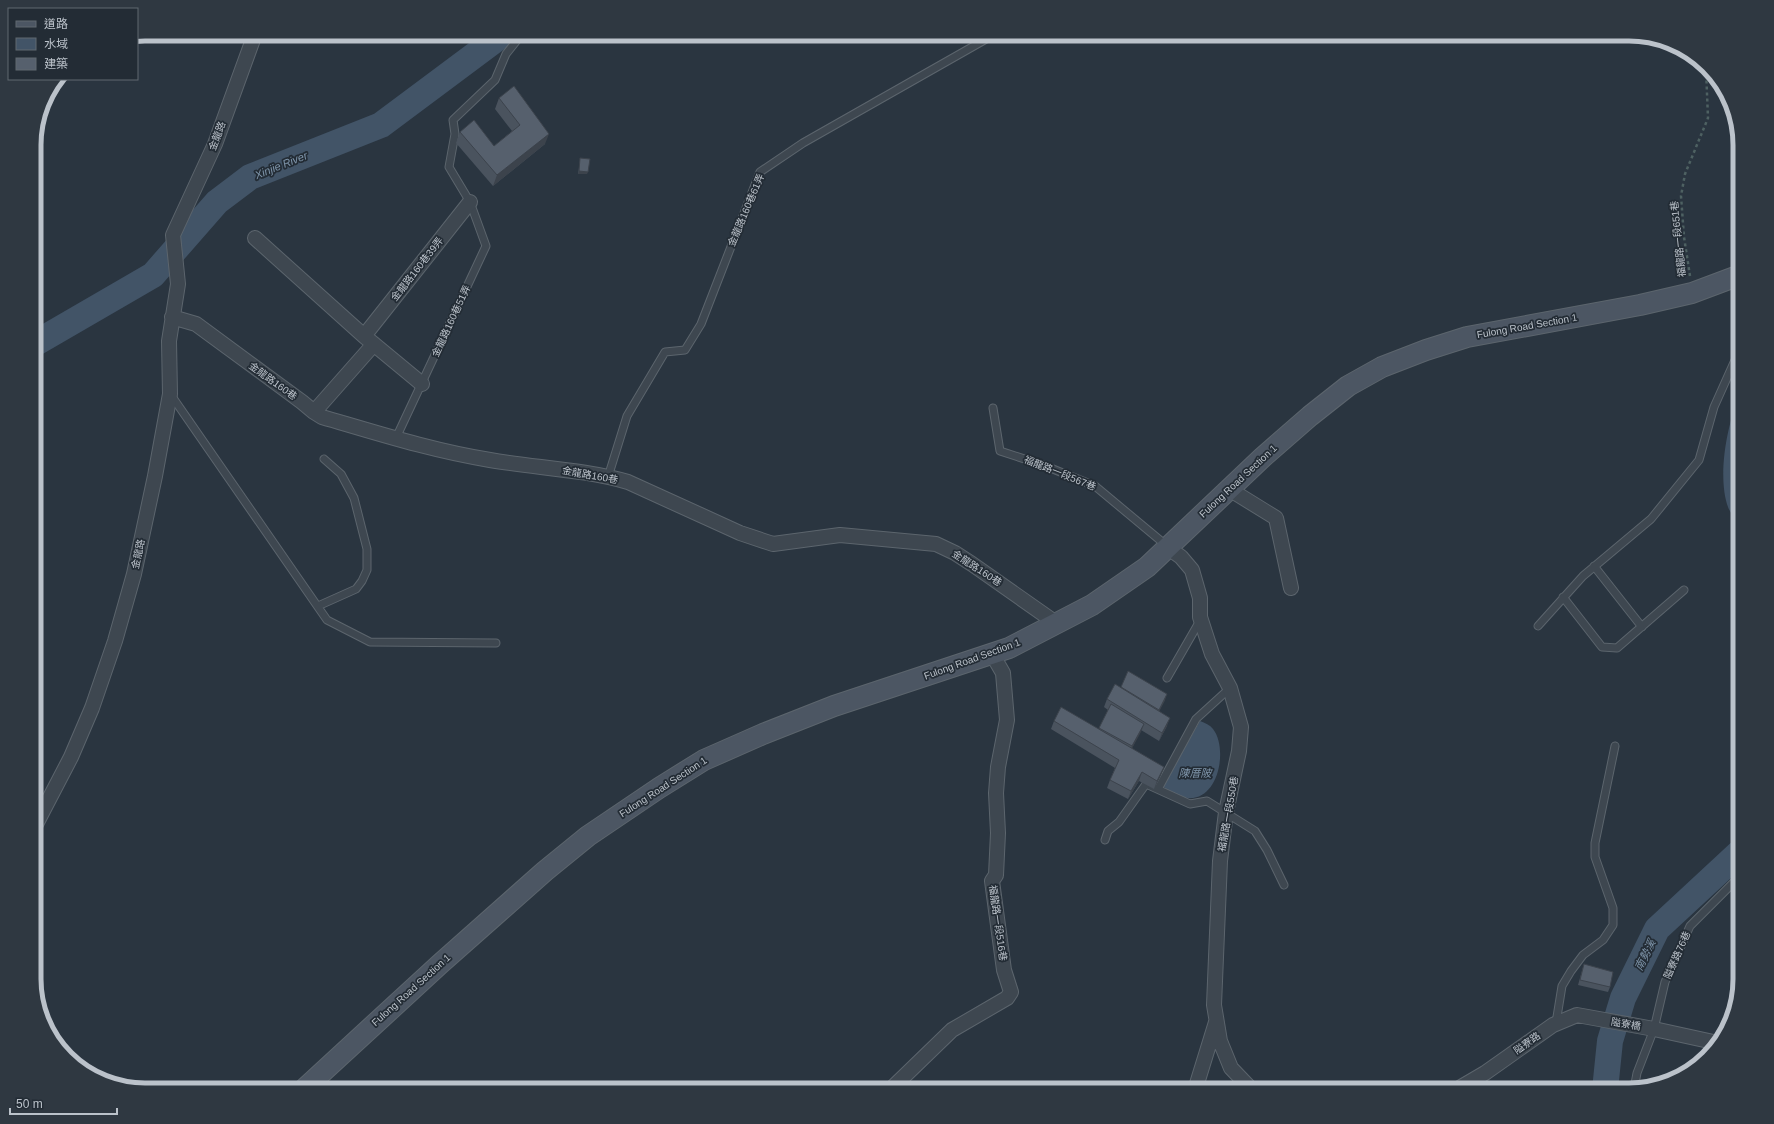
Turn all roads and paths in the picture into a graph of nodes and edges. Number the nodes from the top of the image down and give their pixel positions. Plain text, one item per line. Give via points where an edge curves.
1 (252, 41) edge
2 (516, 41) edge
3 (983, 41) edge
4 (1706, 75) edge
5 (470, 202) junction
6 (255, 238) dead end
7 (1733, 278) edge
8 (1692, 293) junction
9 (172, 317) junction
10 (369, 340) junction
11 (1733, 365) edge
12 (422, 384) junction
13 (170, 394) junction
14 (994, 408) dead end
15 (314, 412) junction
16 (396, 438) junction
17 (324, 459) dead end
18 (608, 477) junction
19 (1229, 489) junction
20 (1167, 547) junction
21 (1594, 566) junction
22 (1291, 588) dead end
23 (1684, 590) dead end
24 (1563, 597) junction
25 (318, 606) junction
26 (1201, 619) junction
27 (1056, 623) junction
28 (1538, 626) dead end
29 (1642, 627) junction
30 (496, 643) dead end
31 (992, 654) junction
32 (1167, 678) dead end
33 (1230, 688) junction
34 (1614, 746) dead end
35 (1158, 789) junction
36 (1226, 812) junction
37 (41, 815) edge
38 (1106, 840) dead end
39 (1733, 883) edge
40 (1284, 885) dead end
41 (1216, 1020) junction
42 (1605, 1020) joint
43 (1556, 1023) junction
44 (1650, 1028) junction
45 (1712, 1042) edge
46 (311, 1083) edge
47 (897, 1083) edge
48 (1197, 1083) edge
49 (1245, 1083) edge
50 (1468, 1083) edge
51 (1635, 1083) edge

1 - 9 street, 金龍路 via 215,144 173,235 178,284
2 - 5 lane, 金龍路160巷51弄 via 506,54 495,80 453,120 455,134 449,167
3 - 18 lane, 金龍路160巷61弄 via 803,143 760,172 701,324 685,350 665,352 627,416
4 - 8 path, 福龍路一段651巷 via 1708,118 1686,174 1681,196
5 - 10 street, 金龍路160巷39弄
5 - 12 lane, 金龍路160巷51弄 via 486,246
6 - 10 street
7 - 8 main road, Fulong Road Section 1
8 - 19 main road, Fulong Road Section 1 via 1467,338 1426,350 1382,368 1348,386 1310,416
9 - 13 street, 金龍路 via 169,341
9 - 15 street, 金龍路160巷 via 196,324
10 - 12 street
10 - 15 street, 金龍路160巷39弄
11 - 21 lane via 1714,408 1699,460 1651,519
12 - 16 lane, 金龍路160巷51弄
13 - 25 lane
13 - 37 street, 金龍路 via 135,566 115,641 92,708 71,757
14 - 20 lane, 福龍路一段567巷 via 1000,451 1095,486
15 - 16 street, 金龍路160巷 via 322,417
16 - 18 street, 金龍路160巷 via 489,460
17 - 25 lane via 341,474 354,498 367,549 367,570 356,589
18 - 27 street, 金龍路160巷 via 628,482 740,533 773,544 840,535 936,544 967,560
19 - 20 main road, Fulong Road Section 1
19 - 22 street via 1276,518
20 - 26 street, 福龍路一段550巷 via 1181,557 1192,570 1200,598
20 - 27 main road, Fulong Road Section 1 via 1146,567 1092,605
21 - 24 lane
21 - 29 lane
23 - 29 lane
24 - 28 lane
24 - 29 lane via 1602,647 1617,648
25 - 30 lane via 328,620 370,642
26 - 32 lane
26 - 33 street, 福龍路一段550巷 via 1212,654
27 - 31 main road, Fulong Road Section 1 via 1009,648
31 - 46 main road, Fulong Road Section 1 via 834,706 763,734 704,760 658,788 588,836 545,871
31 - 47 street, 福龍路一段516巷 via 1003,673 1007,720 998,768 996,875 992,881 1004,970 1011,992 1007,998 952,1030
33 - 35 lane via 1196,719
33 - 36 street, 福龍路一段550巷 via 1241,727 1239,751
34 - 43 lane via 1594,857 1613,908 1613,925 1603,940 1583,955 1562,986
35 - 36 lane via 1190,804 1207,801
35 - 38 lane via 1146,784 1119,822 1108,831
36 - 40 lane via 1255,831
36 - 41 street, 福龍路一段550巷 via 1220,861 1214,1004
39 - 44 lane, 隘寮路76巷 via 1690,926 1665,982
41 - 48 street
41 - 49 street, 福龍路一段550巷 via 1220,1041 1231,1068
42 - 43 street, 隘寮路 via 1577,1015
42 - 44 street, 隘寮橋
43 - 50 street, 隘寮路
44 - 45 street
44 - 51 lane, 隘寮路76巷

